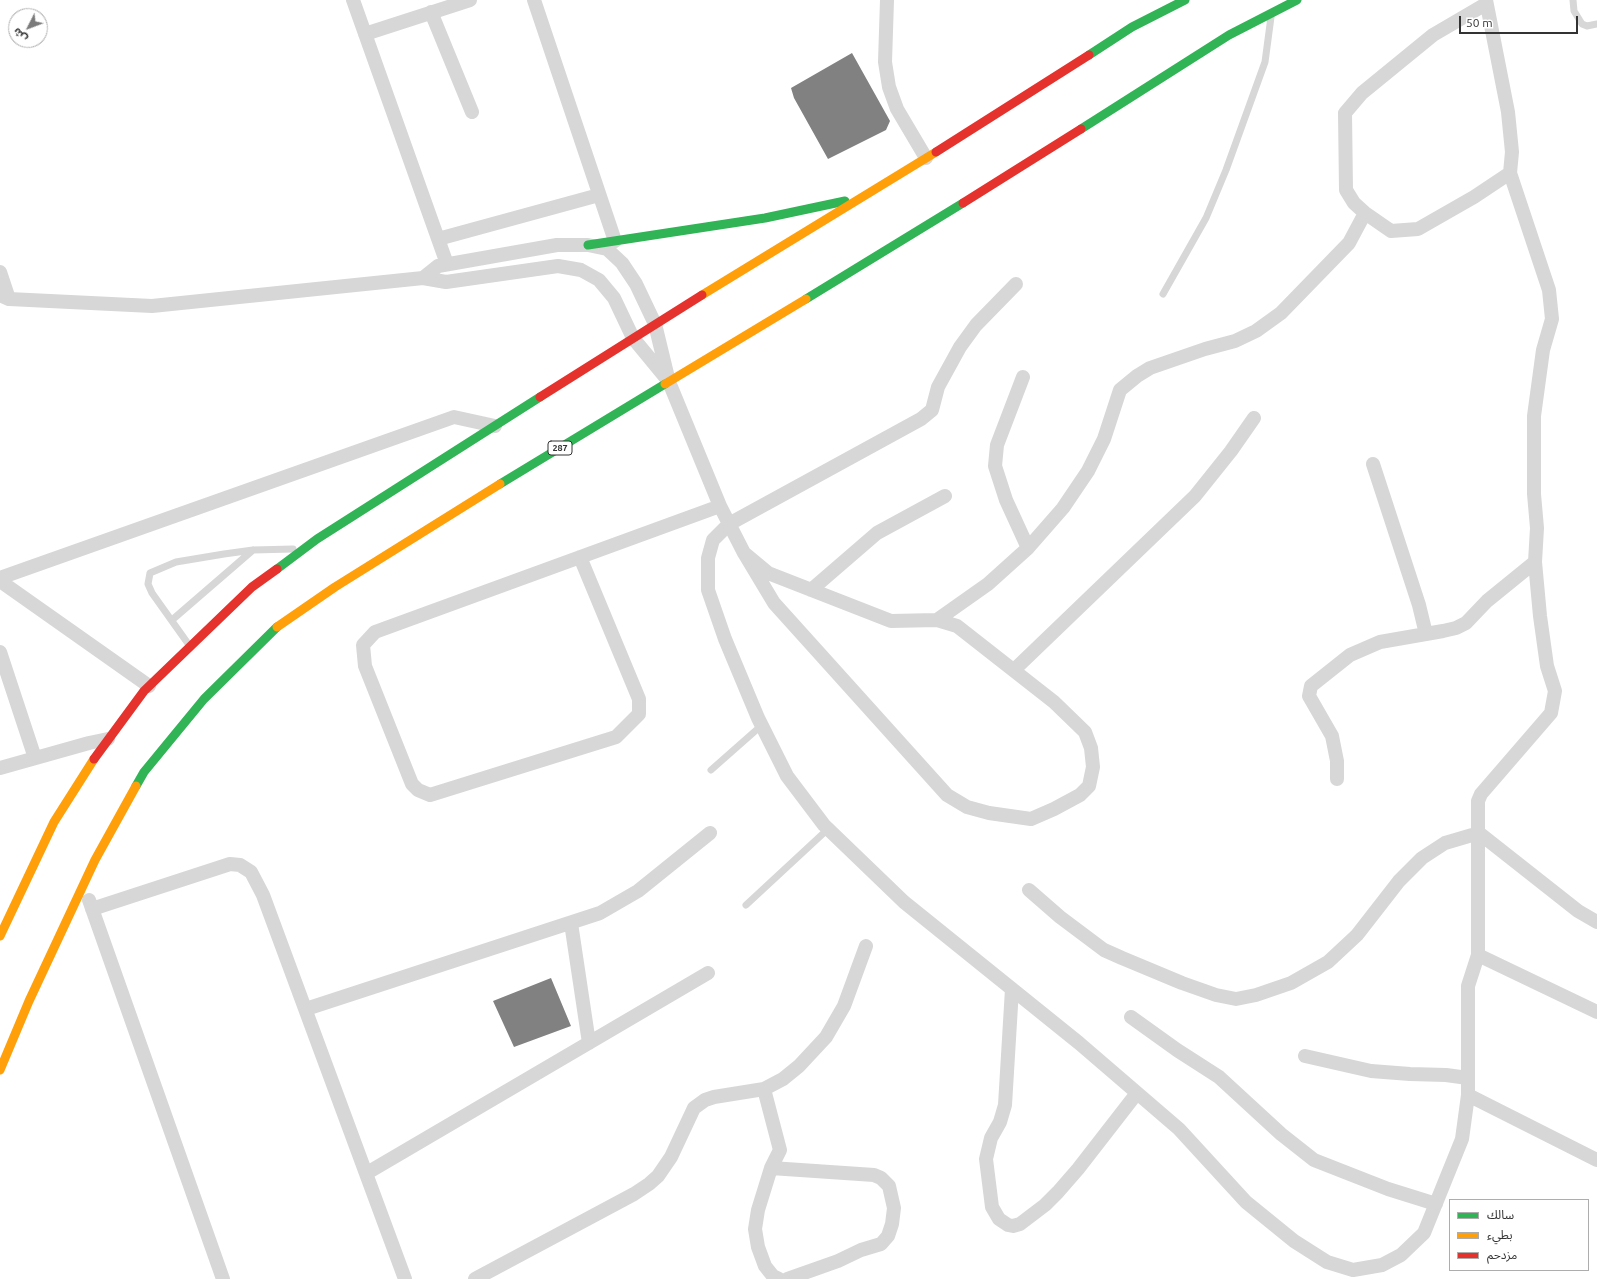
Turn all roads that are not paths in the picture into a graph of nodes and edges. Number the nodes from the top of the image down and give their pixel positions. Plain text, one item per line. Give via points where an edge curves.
1 (353, 0) edge
2 (470, 0) edge
3 (534, 0) edge
4 (887, 0) edge
5 (1185, 0) edge
6 (1297, 0) edge
7 (1573, 0) edge
8 (1486, 2) edge
9 (431, 12) junction
10 (1272, 13) junction
11 (1597, 24) edge
12 (365, 34) junction
13 (472, 112) dead end
14 (926, 158) junction
15 (1510, 173) junction
16 (599, 195) junction
17 (862, 197) junction
18 (1365, 214) junction
19 (438, 238) junction
20 (615, 241) junction
21 (588, 245) junction
22 (447, 264) junction
23 (0, 272) edge
24 (423, 278) junction
25 (1016, 284) dead end
26 (1163, 294) dead end
27 (5, 297) edge
28 (655, 324) junction
29 (633, 338) junction
30 (1023, 376) dead end
31 (669, 382) junction
32 (1254, 418) dead end
33 (495, 426) junction
34 (1373, 464) dead end
35 (945, 496) dead end
36 (720, 506) junction
37 (729, 524) junction
38 (307, 546) junction
39 (1028, 548) junction
40 (253, 550) junction
41 (744, 553) junction
42 (580, 557) junction
43 (1535, 562) junction
44 (0, 578) edge
45 (0, 582) edge
46 (811, 590) junction
47 (172, 620) junction
48 (937, 620) junction
49 (1426, 634) junction
50 (190, 646) junction
51 (0, 652) edge
52 (1014, 670) junction
53 (149, 686) junction
54 (762, 726) junction
55 (108, 739) junction
56 (35, 758) junction
57 (0, 768) edge
58 (711, 770) dead end
59 (1337, 779) dead end
60 (828, 829) junction
61 (710, 833) dead end
62 (1479, 833) junction
63 (83, 885) junction
64 (1029, 890) dead end
65 (746, 906) dead end
66 (92, 909) junction
67 (1597, 922) edge
68 (571, 923) junction
69 (0, 936) edge
70 (866, 946) dead end
71 (1478, 955) junction
72 (708, 973) dead end
73 (1012, 989) junction
74 (306, 1009) junction
75 (1597, 1012) edge
76 (1131, 1017) dead end
77 (589, 1043) junction
78 (1305, 1056) dead end
79 (0, 1070) edge
80 (1468, 1078) junction
81 (764, 1089) junction
82 (1137, 1093) junction
83 (1468, 1095) junction
84 (1597, 1160) edge
85 (771, 1168) junction
86 (367, 1173) junction
87 (1436, 1204) junction
88 (223, 1279) edge
89 (405, 1279) edge
90 (475, 1279) edge
91 (779, 1279) edge
92 (787, 1279) edge

1 - 12 street
2 - 9 street
3 - 16 street
4 - 14 street via 885,62 889,87 897,109
5 - 14 main road via 1132,27
6 - 10 main road, 287
7 - 11 lane via 1574,11 1582,24
8 - 15 street via 1508,112 1512,152
8 - 18 street via 1433,35 1362,93 1345,113 1346,190
9 - 12 street
9 - 13 street
10 - 26 lane via 1265,62 1226,170 1206,218
10 - 31 main road, 287 via 1229,35 1021,168
12 - 19 street
14 - 17 main road
15 - 18 street via 1418,229 1391,231
15 - 43 street via 1549,290 1552,319 1543,350 1534,416 1534,494 1537,528
16 - 19 street
16 - 20 street
17 - 20 main road via 765,218
17 - 28 main road
18 - 39 street via 1349,243 1281,314 1256,331 1235,341 1150,368 1120,390 1104,439 1088,471 1063,508
19 - 22 street
20 - 21 main road
21 - 22 street via 557,245
21 - 28 street via 607,249 622,264 636,284
22 - 24 street via 438,266
23 - 27 street
24 - 27 street via 152,306
24 - 29 street via 446,282 558,266 581,270 599,280 614,298
25 - 37 street via 976,325 960,347 938,386 932,410 921,419
28 - 29 main road
28 - 31 street
29 - 31 street
29 - 33 main road
30 - 39 street via 997,446 995,466 1006,500
31 - 36 street
31 - 63 main road, 287 via 342,583 279,625 204,699 144,772
32 - 52 street via 1194,496
33 - 38 main road
33 - 44 street via 454,417
34 - 49 street
35 - 46 street via 877,533
36 - 37 street
36 - 42 street
37 - 41 street
37 - 54 street via 714,540 708,558 708,590 725,639
38 - 40 lane
38 - 50 main road via 252,587
39 - 48 street via 988,584
40 - 47 lane
40 - 47 lane via 176,562 150,573 148,584 152,593
41 - 46 street via 768,573
41 - 52 street via 774,603 947,795 967,807 1031,819 1080,795 1089,786 1093,767 1091,748 1085,732 1054,702
42 - 42 street via 639,699 638,714 616,737 430,795 418,790 412,784 365,666 363,645 375,632
43 - 49 street via 1487,601 1466,623 1456,628
43 - 62 street via 1547,666 1555,691 1551,713 1481,794 1478,801
45 - 53 street
46 - 48 street via 892,621
47 - 50 lane
48 - 52 street via 957,626
49 - 59 street via 1380,642 1350,655 1311,686 1309,696 1332,736 1337,761
50 - 53 main road
51 - 56 street
53 - 55 main road
54 - 58 lane
54 - 60 street via 787,776
55 - 56 street
55 - 69 main road via 54,822
56 - 57 street
60 - 65 lane
60 - 73 street via 904,902
61 - 68 street via 638,890 600,913
62 - 64 street via 1445,843 1422,858 1398,881 1357,935 1328,962 1291,983 1256,995 1236,998 1216,996 1104,950
62 - 67 street
62 - 71 street
63 - 66 street
63 - 79 main road, 287
66 - 74 street via 230,864 240,865 251,872 263,895
66 - 88 street
68 - 74 street
68 - 77 street
70 - 81 street via 844,1006 826,1037 799,1066 783,1079
71 - 75 street
71 - 80 street via 1468,986
72 - 77 street
73 - 82 street
73 - 82 street via 1005,1105 1000,1122 991,1138 986,1159 992,1207 999,1219 1008,1225 1020,1224 1045,1205 1078,1169
74 - 86 street
76 - 87 street via 1219,1077 1281,1134 1314,1160 1388,1189
77 - 86 street
78 - 80 street via 1371,1071 1446,1074
80 - 83 street
81 - 85 street via 780,1150
81 - 90 street via 705,1100 694,1108 671,1157 649,1184
82 - 87 street via 1179,1129 1246,1202 1294,1241 1327,1262 1353,1270 1382,1265 1401,1255 1424,1233
83 - 84 street
83 - 87 street via 1462,1139
85 - 91 street via 755,1229 758,1247 766,1266 773,1276
85 - 92 street via 874,1175 889,1186 894,1208 888,1236 881,1244
86 - 89 street

